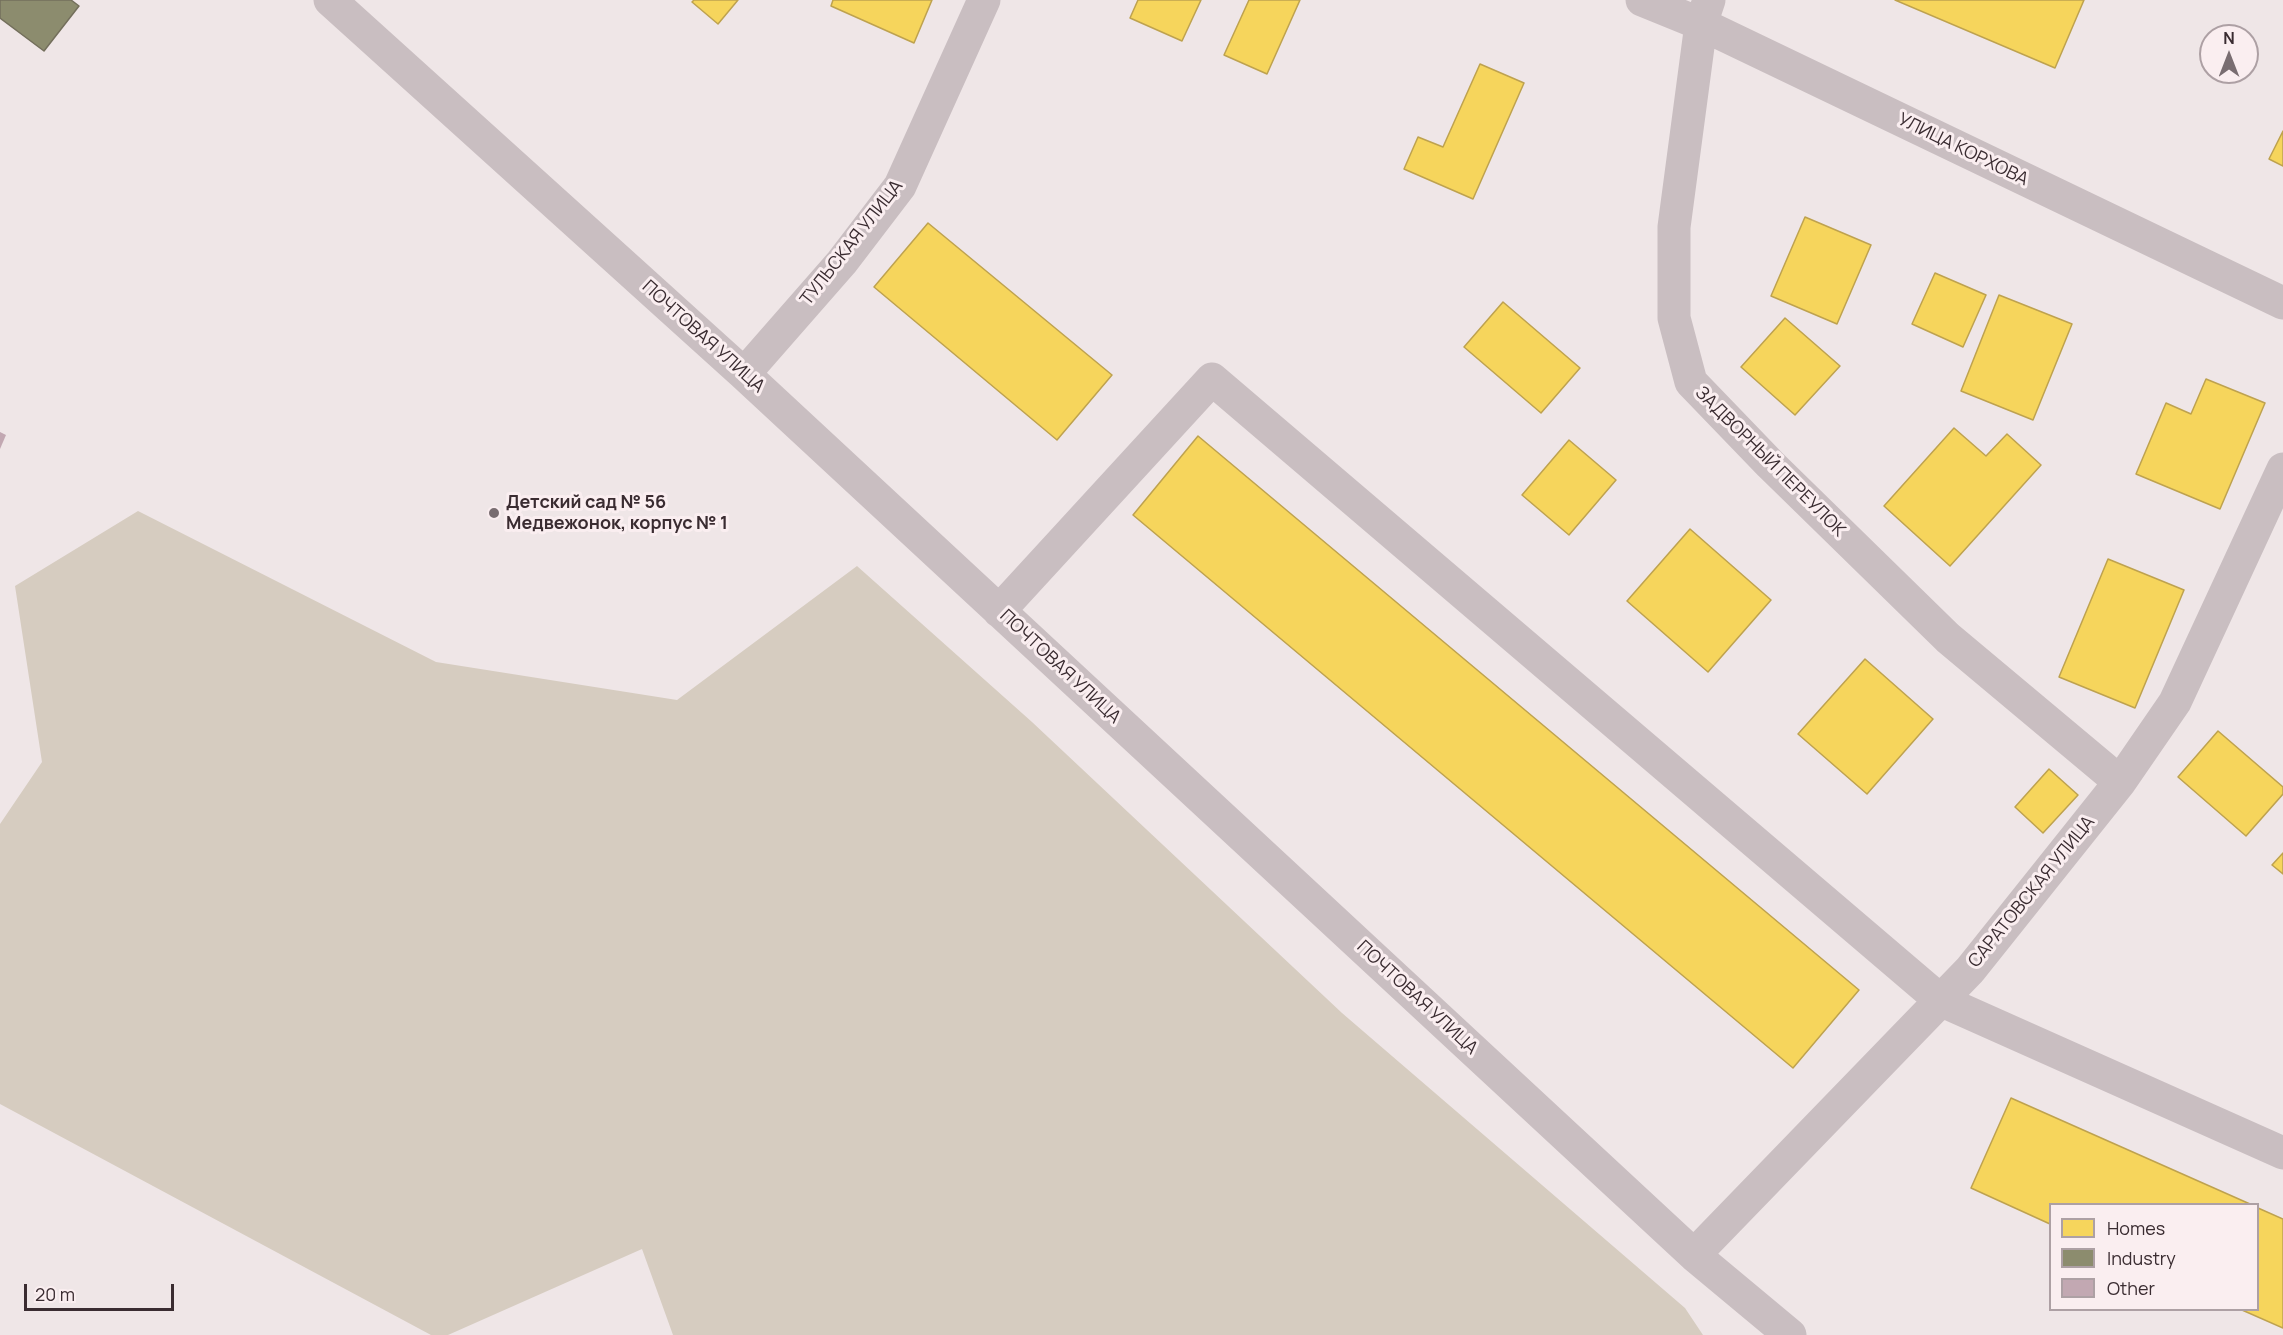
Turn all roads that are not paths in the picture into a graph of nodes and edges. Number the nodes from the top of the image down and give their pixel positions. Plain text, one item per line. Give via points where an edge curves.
1 (330, 0) edge
2 (984, 0) edge
3 (1642, 0) edge
4 (1705, 12) edge
5 (2283, 303) edge
6 (744, 374) junction
7 (2283, 469) edge
8 (999, 611) junction
9 (2120, 782) junction
10 (1940, 1000) junction
11 (2283, 1154) edge
12 (1694, 1255) junction
13 (1790, 1335) edge

1 - 6 street, ПОЧТОВАЯ УЛИЦА
2 - 6 street, ТУЛЬСКАЯ УЛИЦА via 900,186 842,262
3 - 4 street, УЛИЦА КОРХОВА
4 - 5 street, УЛИЦА КОРХОВА
4 - 9 street, ЗАДВОРНЫЙ ПЕРЕУЛОК via 1674,227 1674,318 1691,382 1948,638
6 - 8 street, ПОЧТОВАЯ УЛИЦА
7 - 9 street, САРАТОВСКАЯ УЛИЦА via 2175,702
8 - 10 street via 1212,379
8 - 12 street, ПОЧТОВАЯ УЛИЦА
9 - 10 street, САРАТОВСКАЯ УЛИЦА via 1970,970
10 - 11 street
10 - 12 street, САРАТОВСКАЯ УЛИЦА
12 - 13 street, ПОЧТОВАЯ УЛИЦА

